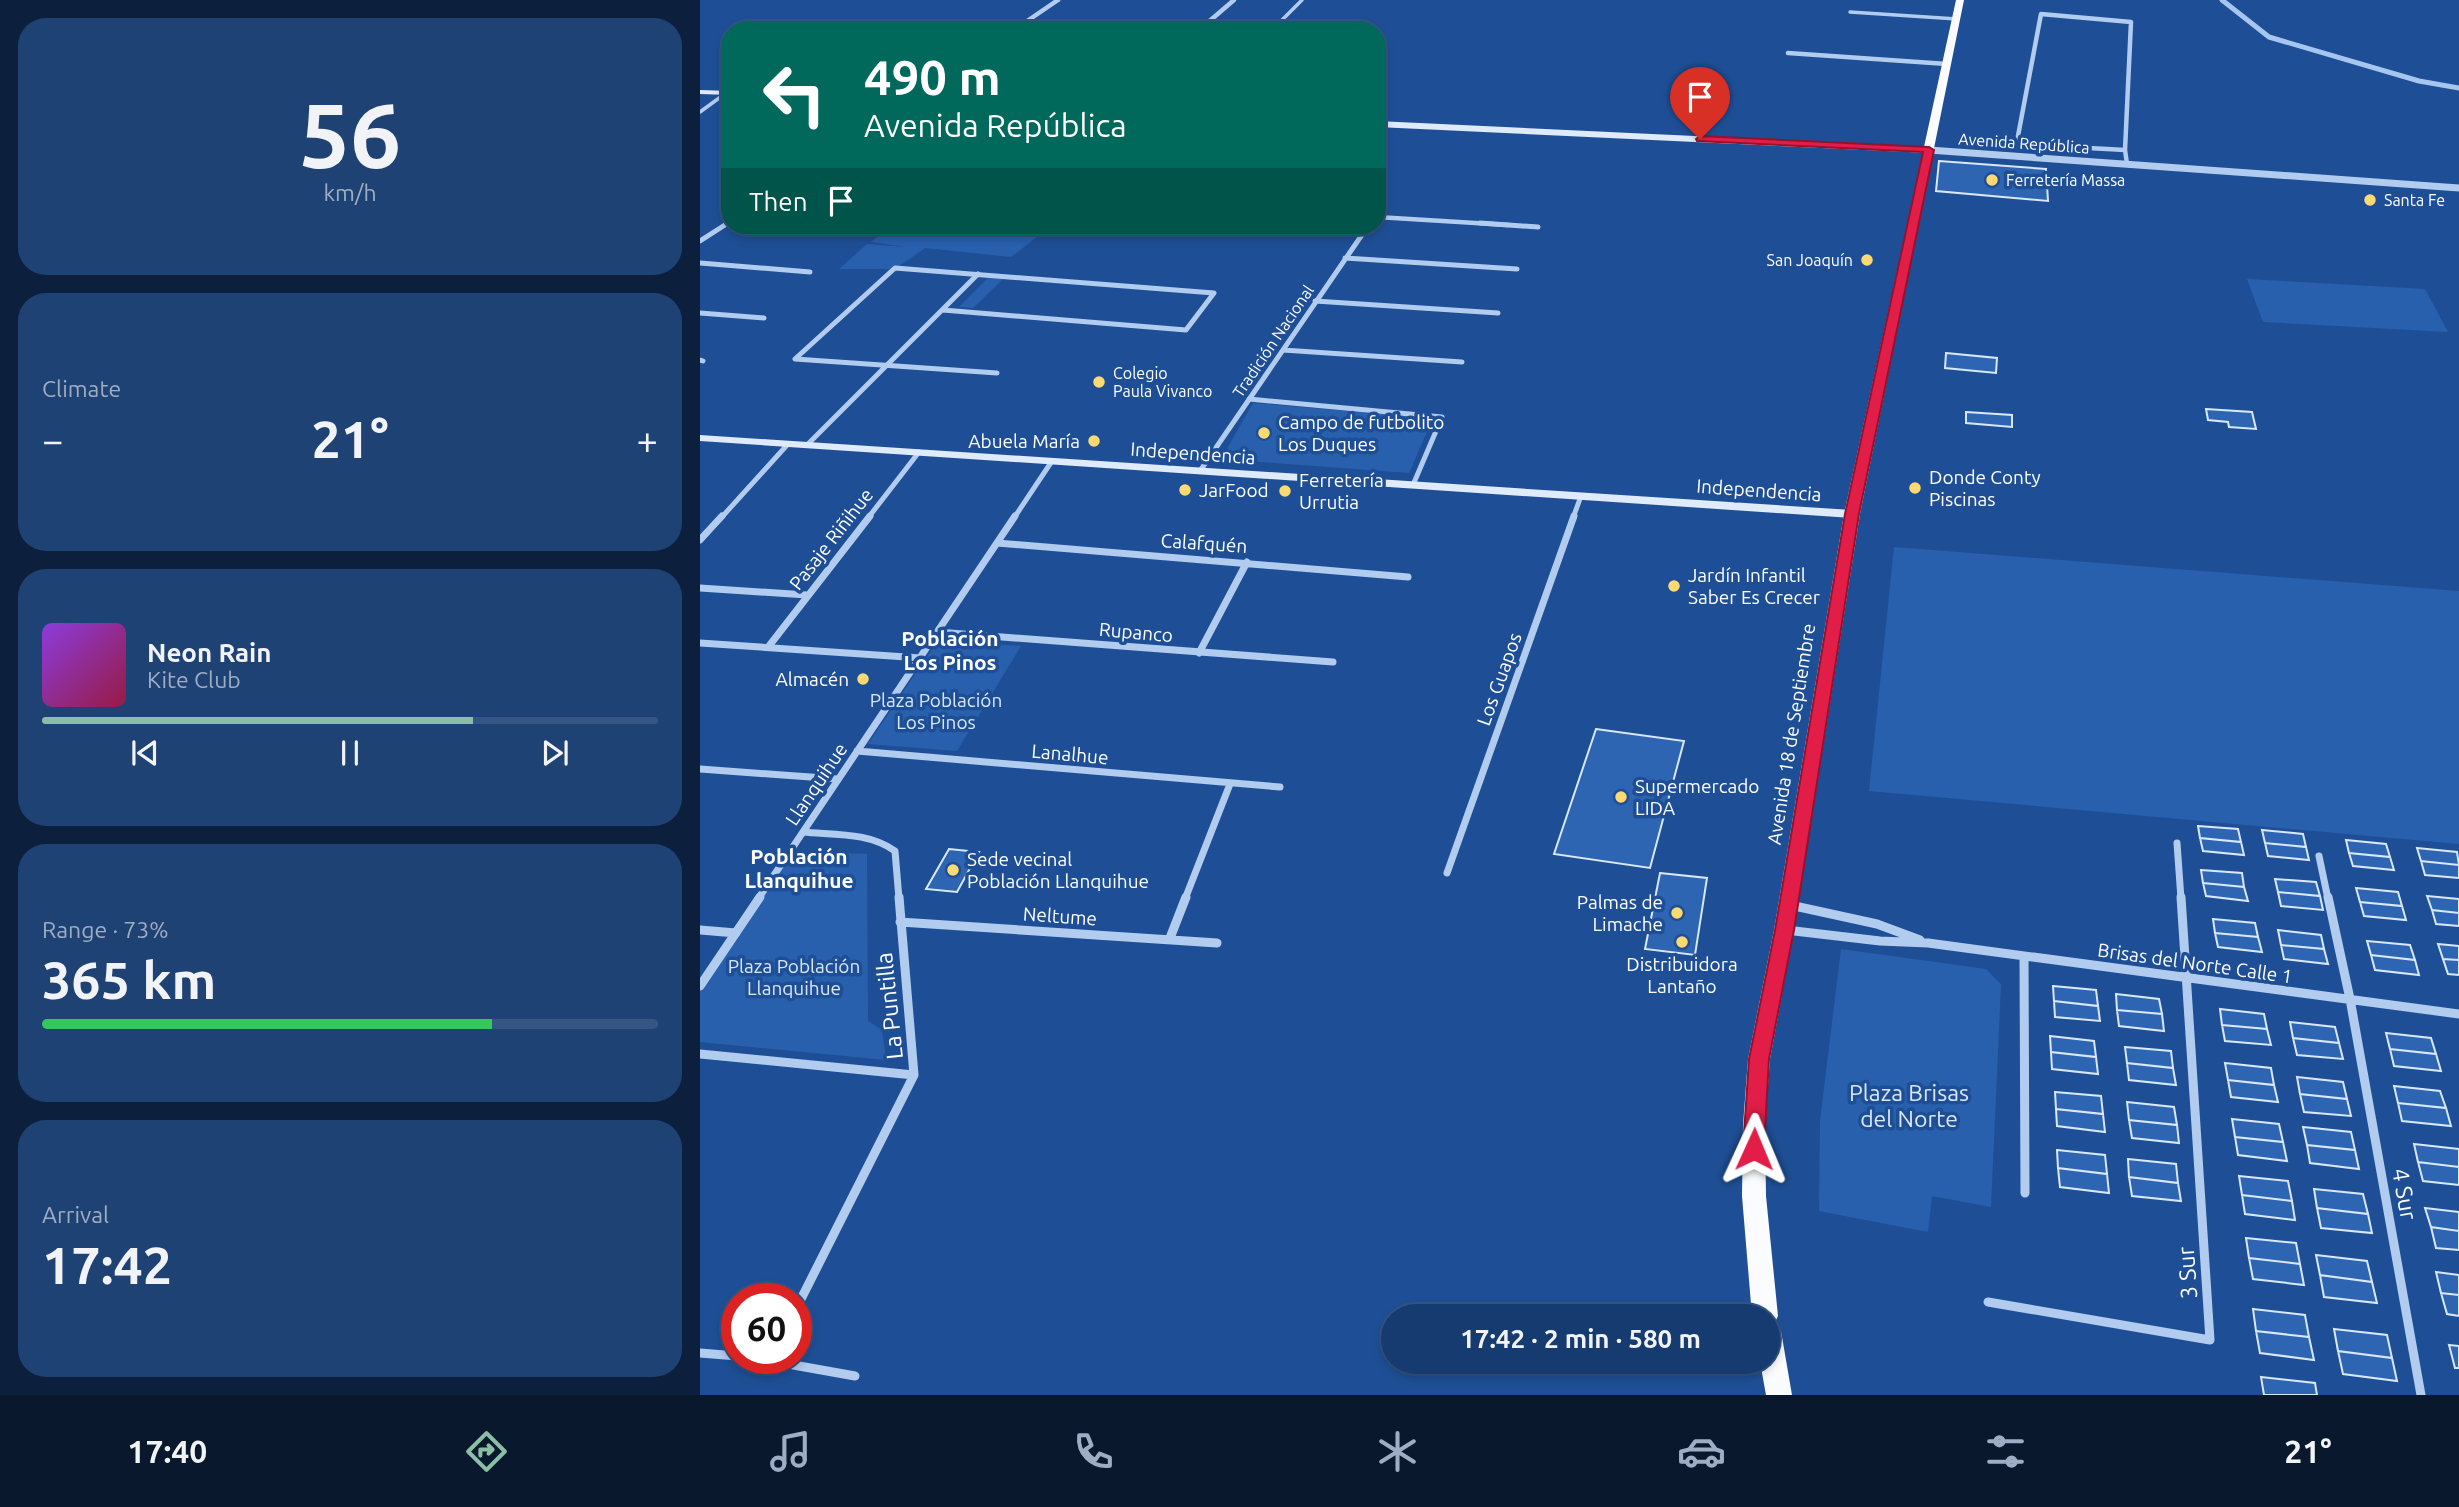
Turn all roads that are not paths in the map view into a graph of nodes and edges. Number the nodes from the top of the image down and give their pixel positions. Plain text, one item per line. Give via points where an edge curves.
1 (1058, 0) edge
2 (1234, 0) edge
3 (1302, 0) edge
4 (1961, 0) edge
5 (1850, 12) dead end
6 (1957, 19) junction
7 (1027, 21) edge
8 (1210, 21) edge
9 (1281, 21) edge
10 (1788, 53) dead end
11 (1947, 64) junction
12 (700, 92) edge
13 (721, 93) edge
14 (721, 98) edge
15 (700, 112) edge
16 (1386, 124) edge
17 (1929, 150) junction
18 (2125, 150) junction
19 (2127, 164) junction
20 (2459, 188) edge
21 (1386, 216) edge
22 (1538, 227) dead end
23 (721, 228) edge
24 (1362, 235) edge
25 (700, 241) edge
26 (1345, 258) junction
27 (700, 263) edge
28 (1517, 269) dead end
29 (810, 272) dead end
30 (978, 274) junction
31 (1315, 301) junction
32 (943, 310) junction
33 (700, 313) edge
34 (1499, 313) dead end
35 (764, 318) dead end
36 (1283, 350) junction
37 (1462, 362) dead end
38 (885, 367) junction
39 (997, 373) dead end
40 (1249, 399) junction
41 (700, 438) edge
42 (788, 444) junction
43 (807, 445) junction
44 (919, 452) junction
45 (1052, 461) junction
46 (1200, 471) junction
47 (1413, 485) junction
48 (1581, 496) junction
49 (1852, 514) junction
50 (700, 540) edge
51 (997, 543) junction
52 (1247, 562) junction
53 (1408, 577) dead end
54 (700, 587) edge
55 (807, 595) junction
56 (937, 632) junction
57 (700, 643) edge
58 (769, 646) junction
59 (1199, 653) junction
60 (921, 658) junction
61 (1333, 663) dead end
62 (857, 751) junction
63 (700, 769) edge
64 (838, 779) junction
65 (1230, 784) junction
66 (1280, 787) dead end
67 (803, 832) junction
68 (2177, 843) dead end
69 (2319, 856) dead end
70 (1447, 873) dead end
71 (1788, 905) junction
72 (900, 922) junction
73 (700, 930) edge
74 (1784, 930) junction
75 (736, 933) junction
76 (1170, 938) junction
77 (1217, 943) dead end
78 (1928, 943) junction
79 (2024, 956) junction
80 (2186, 977) junction
81 (700, 986) edge
82 (2350, 999) junction
83 (2459, 1014) edge
84 (700, 1055) edge
85 (914, 1075) junction
86 (2025, 1193) dead end
87 (809, 1283) edge
88 (1988, 1302) dead end
89 (1764, 1304) edge
90 (700, 1353) edge
91 (721, 1355) edge
92 (812, 1367) edge
93 (1775, 1374) edge
94 (855, 1376) dead end
95 (1779, 1395) edge
96 (2421, 1395) edge

1 - 7 street
2 - 8 street
3 - 9 lane
4 - 6 main road, Avenida 18 de Septiembre
5 - 6 lane
6 - 11 main road, Avenida 18 de Septiembre
10 - 11 street
11 - 17 main road, Avenida 18 de Septiembre
12 - 13 main road
14 - 15 lane
16 - 17 main road, Avenida República
17 - 19 street, Avenida República
17 - 49 main road, Avenida 18 de Septiembre
18 - 18 street via 2034,145 2020,140 2041,14 2131,22
18 - 19 street
19 - 20 street, Avenida República
21 - 22 street
23 - 25 street
24 - 26 street, Tradición Nacional
26 - 28 street
26 - 31 street, Tradición Nacional
27 - 29 street
30 - 32 street
30 - 32 street via 1213,293 1186,330
30 - 38 street via 895,268 794,359
31 - 34 street
31 - 36 street, Tradición Nacional
32 - 38 street
33 - 35 street
36 - 37 street
36 - 40 street, Tradición Nacional
38 - 39 street
38 - 43 street
40 - 46 street, Tradición Nacional
40 - 47 street via 1442,417
41 - 42 main road, Independencia
42 - 43 main road, Independencia
42 - 50 street
43 - 44 main road, Independencia
44 - 45 main road, Independencia
44 - 55 street, Pasaje Riñihue
45 - 46 main road, Independencia
45 - 51 street, Llanquihue
46 - 47 main road, Independencia
47 - 48 main road, Independencia
48 - 49 main road, Independencia
48 - 70 street, Los Guapos
49 - 71 main road, Avenida 18 de Septiembre
51 - 52 street, Calafquén
51 - 56 street, Llanquihue
52 - 53 street, Calafquén
52 - 59 street
54 - 55 street
55 - 58 street, Pasaje Riñihue
56 - 59 street, Rupanco
56 - 60 street, Llanquihue
57 - 58 street
58 - 60 street
59 - 61 street, Rupanco
60 - 62 street, Llanquihue
62 - 64 street, Llanquihue
62 - 65 street, Lanalhue
63 - 64 street
64 - 67 street, Llanquihue
65 - 66 street, Lanalhue
65 - 76 street
67 - 72 street, La Puntilla via 887,843 895,851
67 - 75 street, Llanquihue
68 - 80 street
69 - 82 street, 4 Sur
71 - 74 main road, Avenida 18 de Septiembre
71 - 78 street, Brisas del Norte Calle 1 via 1877,924
72 - 76 street, Neltume
72 - 85 street, La Puntilla
73 - 75 street
74 - 78 street, Brisas del Norte Calle 1
74 - 89 main road, Avenida 18 de Septiembre via 1759,1059 1754,1125 1754,1196
75 - 81 street, Llanquihue
76 - 77 street, Neltume
78 - 79 street, Brisas del Norte Calle 1
79 - 80 street, Brisas del Norte Calle 1
79 - 86 street
80 - 82 street, Brisas del Norte Calle 1
80 - 88 street, 3 Sur via 2210,1340
82 - 83 street, Brisas del Norte Calle 1
82 - 96 street, 4 Sur
84 - 85 street
85 - 87 street, La Puntilla
90 - 91 street
92 - 94 street
93 - 95 main road

